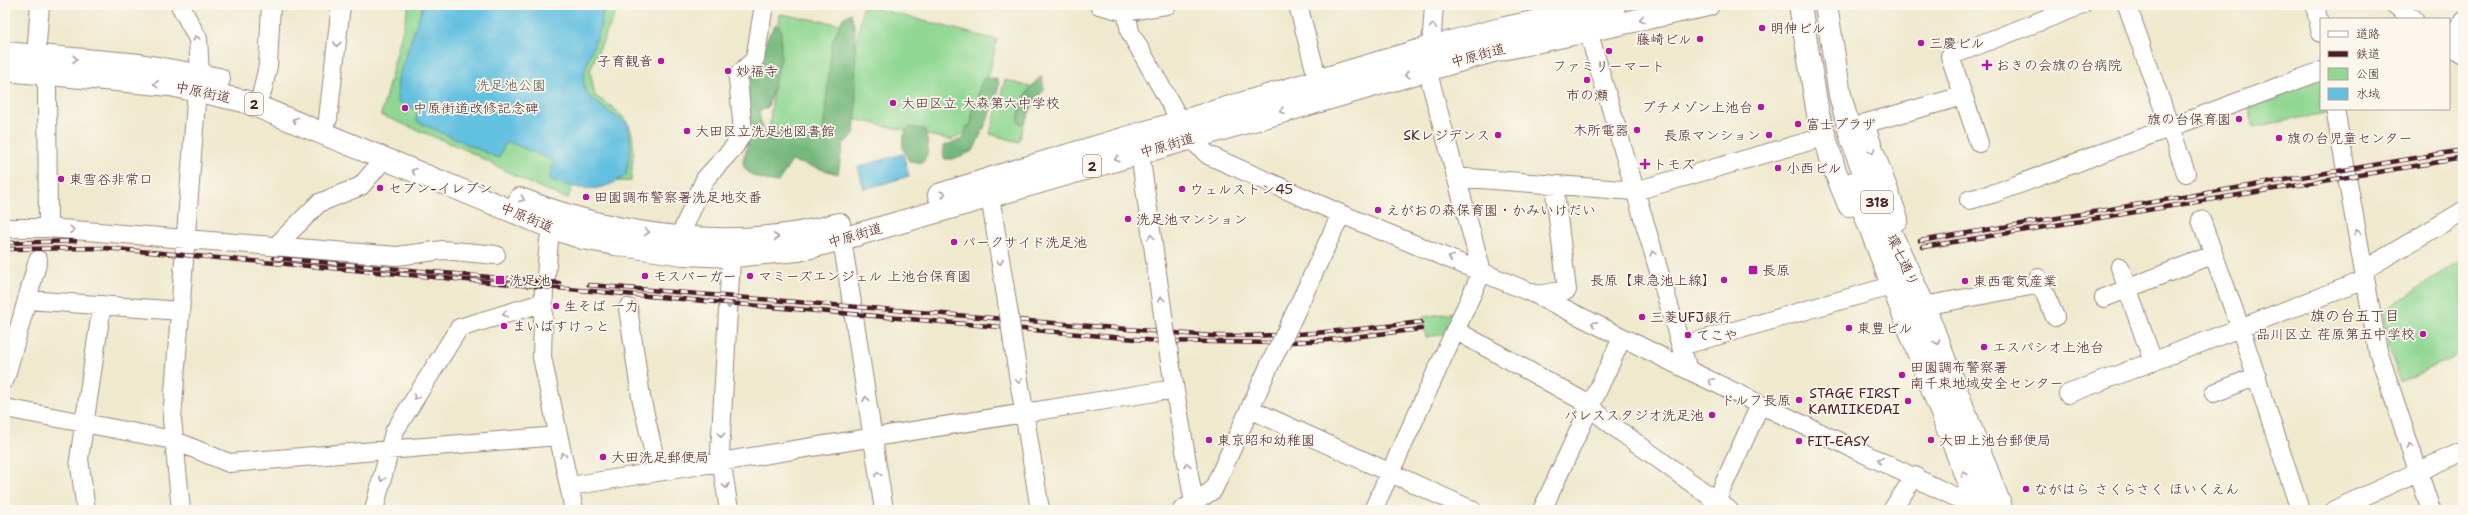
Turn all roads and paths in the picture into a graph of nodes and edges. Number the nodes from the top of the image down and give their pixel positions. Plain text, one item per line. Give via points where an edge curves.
1 (40, 5) edge
2 (180, 5) edge
3 (271, 5) edge
4 (341, 5) edge
5 (764, 5) edge
6 (1098, 5) edge
7 (1167, 5) edge
8 (1298, 5) edge
9 (1434, 5) edge
10 (1615, 5) edge
11 (1708, 5) edge
12 (1800, 5) edge
13 (1812, 5) edge
14 (1826, 5) edge
15 (1838, 5) edge
16 (2082, 5) edge
17 (2127, 5) edge
18 (2315, 5) edge
19 (2395, 5) edge
20 (1126, 9) edge
21 (1584, 16) edge
22 (2413, 18) edge
23 (2463, 21) edge
24 (2320, 28) edge
25 (2450, 39) edge
26 (2450, 45) edge
27 (1432, 47) junction
28 (5, 53) edge
29 (2463, 54) edge
30 (39, 65) junction
31 (1427, 69) junction
32 (5, 70) edge
33 (2320, 71) edge
34 (1318, 81) junction
35 (198, 82) junction
36 (262, 92) junction
37 (1963, 96) junction
38 (1833, 97) junction
39 (2335, 110) edge
40 (328, 119) junction
41 (1863, 124) junction
42 (2169, 128) junction
43 (1157, 130) junction
44 (1186, 130) junction
45 (1824, 137) junction
46 (1978, 143) dead end
47 (1140, 153) junction
48 (384, 159) junction
49 (2186, 173) dead end
50 (1456, 177) junction
51 (1554, 185) junction
52 (1635, 191) junction
53 (990, 196) junction
54 (1969, 200) dead end
55 (2463, 211) edge
56 (1341, 214) junction
57 (2201, 220) dead end
58 (556, 221) junction
59 (5, 228) edge
60 (48, 228) junction
61 (680, 236) junction
62 (842, 239) junction
63 (184, 240) junction
64 (275, 247) junction
65 (732, 247) junction
66 (496, 254) dead end
67 (2212, 255) junction
68 (38, 260) dead end
69 (2120, 267) dead end
70 (1482, 272) junction
71 (2364, 275) junction
72 (1891, 286) junction
73 (2128, 288) junction
74 (544, 290) junction
75 (1537, 295) junction
76 (2104, 298) dead end
77 (28, 300) junction
78 (102, 305) junction
79 (1924, 306) junction
80 (628, 308) dead end
81 (181, 311) junction
82 (2055, 317) dead end
83 (2240, 327) junction
84 (1455, 330) junction
85 (1622, 338) junction
86 (1681, 346) junction
87 (2153, 362) junction
88 (1688, 370) junction
89 (2257, 376) junction
90 (5, 378) edge
91 (1174, 389) junction
92 (2214, 393) dead end
93 (2068, 394) dead end
94 (1760, 405) junction
95 (1590, 406) junction
96 (5, 408) edge
97 (1250, 409) junction
98 (1024, 413) junction
99 (84, 424) junction
100 (558, 436) junction
101 (872, 437) junction
102 (173, 440) junction
103 (390, 448) junction
104 (2463, 451) edge
105 (722, 461) junction
106 (2419, 471) junction
107 (658, 472) junction
108 (1391, 473) junction
109 (1915, 476) junction
110 (570, 486) junction
111 (1977, 505) edge
112 (1719, 507) edge
113 (1190, 508) edge
114 (86, 510) edge
115 (181, 510) edge
116 (374, 510) edge
117 (574, 510) edge
118 (729, 510) edge
119 (884, 510) edge
120 (1040, 510) edge
121 (1373, 510) edge
122 (1472, 510) edge
123 (1542, 510) edge
124 (1892, 510) edge
125 (2002, 510) edge
126 (2300, 510) edge
127 (2334, 510) edge
128 (2431, 510) edge

1 - 30 street
35 -> 2 street via 198,39
3 - 36 street via 268,66
4 -> 40 street
5 - 61 street via 755,59 738,78 743,132 734,147 705,179
6 - 20 street
7 - 20 street
8 - 34 street
27 -> 9 street
10 - 21 main road, 中原街道 / 2
11 -> 21 main road, 中原街道 / 2
12 - 45 main road via 1812,92
13 - 38 main road, 環七通り / 318
14 - 38 main road, 環七通り / 318
15 - 41 main road via 1847,70
16 - 37 street via 1950,56
17 - 42 street
18 - 24 street
19 - 22 street
20 - 44 street via 1130,32
21 - 27 main road, 中原街道 / 2 via 1505,28
21 - 31 main road, 中原街道 / 2 via 1493,51
21 - 52 street
23 - 25 street
26 - 29 street
27 - 34 main road, 中原街道 / 2
28 - 30 main road, 中原街道 / 2
30 - 32 main road, 中原街道 / 2
30 - 35 main road, 中原街道 / 2 via 140,65
30 - 60 street via 46,86
31 -> 44 main road, 中原街道 / 2
31 - 50 street
33 - 42 street
34 - 44 main road, 中原街道 / 2
35 - 36 main road, 中原街道 / 2
48 -> 35 main road, 中原街道 / 2 via 264,107
35 - 63 street
36 - 40 main road, 中原街道 / 2
37 - 41 street
37 - 46 street
38 - 72 main road, 環七通り / 318 via 1840,147
38 - 79 main road, 環七通り / 318 via 1867,181
71 -> 39 street
40 -> 58 main road, 中原街道 / 2
41 -> 79 main road via 1888,188
42 - 49 street
42 - 54 street via 1995,194
43 - 44 main road, 中原街道 / 2
43 - 47 street via 1149,135
65 -> 43 main road, 中原街道 / 2 via 822,229
44 - 47 main road, 中原街道 / 2
44 - 56 street via 1208,155
45 - 52 street
45 - 72 main road via 1835,171 1874,264
47 -> 53 main road, 中原街道 / 2
91 -> 47 street, bridge
58 -> 48 main road, 中原街道 / 2
48 - 64 street via 361,186 319,203
50 - 51 street
50 - 70 street
51 - 52 street
51 - 75 street via 1566,290
86 -> 52 street
53 - 62 main road, 中原街道 / 2
53 -> 98 street, bridge
55 - 71 street
70 -> 56 street
56 - 97 street, bridge
57 - 67 street
58 -> 61 main road, 中原街道 / 2
58 - 65 main road, 中原街道 / 2 via 582,238 629,247 682,254
58 - 74 street via 549,240
59 - 60 street
60 -> 63 street
61 - 65 main road, 中原街道 / 2
62 - 65 main road, 中原街道 / 2 via 798,250
101 -> 62 street
63 - 64 street
63 - 81 street
64 - 66 street via 397,256 443,250
65 -> 105 street via 720,452
67 - 73 street
67 - 83 street
68 - 77 street
69 - 73 street
70 - 75 street
70 - 84 street
71 - 83 street
106 -> 71 street via 2378,351
72 - 86 street
111 -> 72 main road, 環七通り / 318
73 - 76 street
73 - 87 street
74 - 100 street via 542,357
74 -> 103 street via 459,328 394,432
85 -> 75 street
77 - 78 street
77 - 90 street
78 - 81 street
78 - 99 street
79 - 82 street via 2040,281
79 -> 125 main road, 環七通り / 318 via 1970,432
80 - 107 street via 641,397
81 - 102 street via 172,420
83 - 87 street
83 - 89 street
84 - 95 street
84 - 108 street
85 - 88 street
85 - 95 street
86 - 88 street
87 - 93 street
94 -> 88 street
89 - 92 street
89 - 126 street
91 - 98 street
113 -> 91 street
109 -> 94 street
94 - 112 street
95 - 112 street
95 - 123 street
96 - 99 street
97 - 108 street
97 - 113 street via 1213,490
98 - 101 street
98 - 120 street
99 - 102 street
99 - 114 street via 80,459
100 - 103 street
110 -> 100 street
101 - 105 street
119 -> 101 street
102 - 103 street via 230,463
102 - 115 street
103 -> 116 street
104 - 106 street
105 - 107 street
105 -> 118 street
106 - 127 street
106 - 128 street
107 - 110 street
108 - 121 street
108 - 122 street
109 - 111 street
109 - 124 street
110 - 117 street

